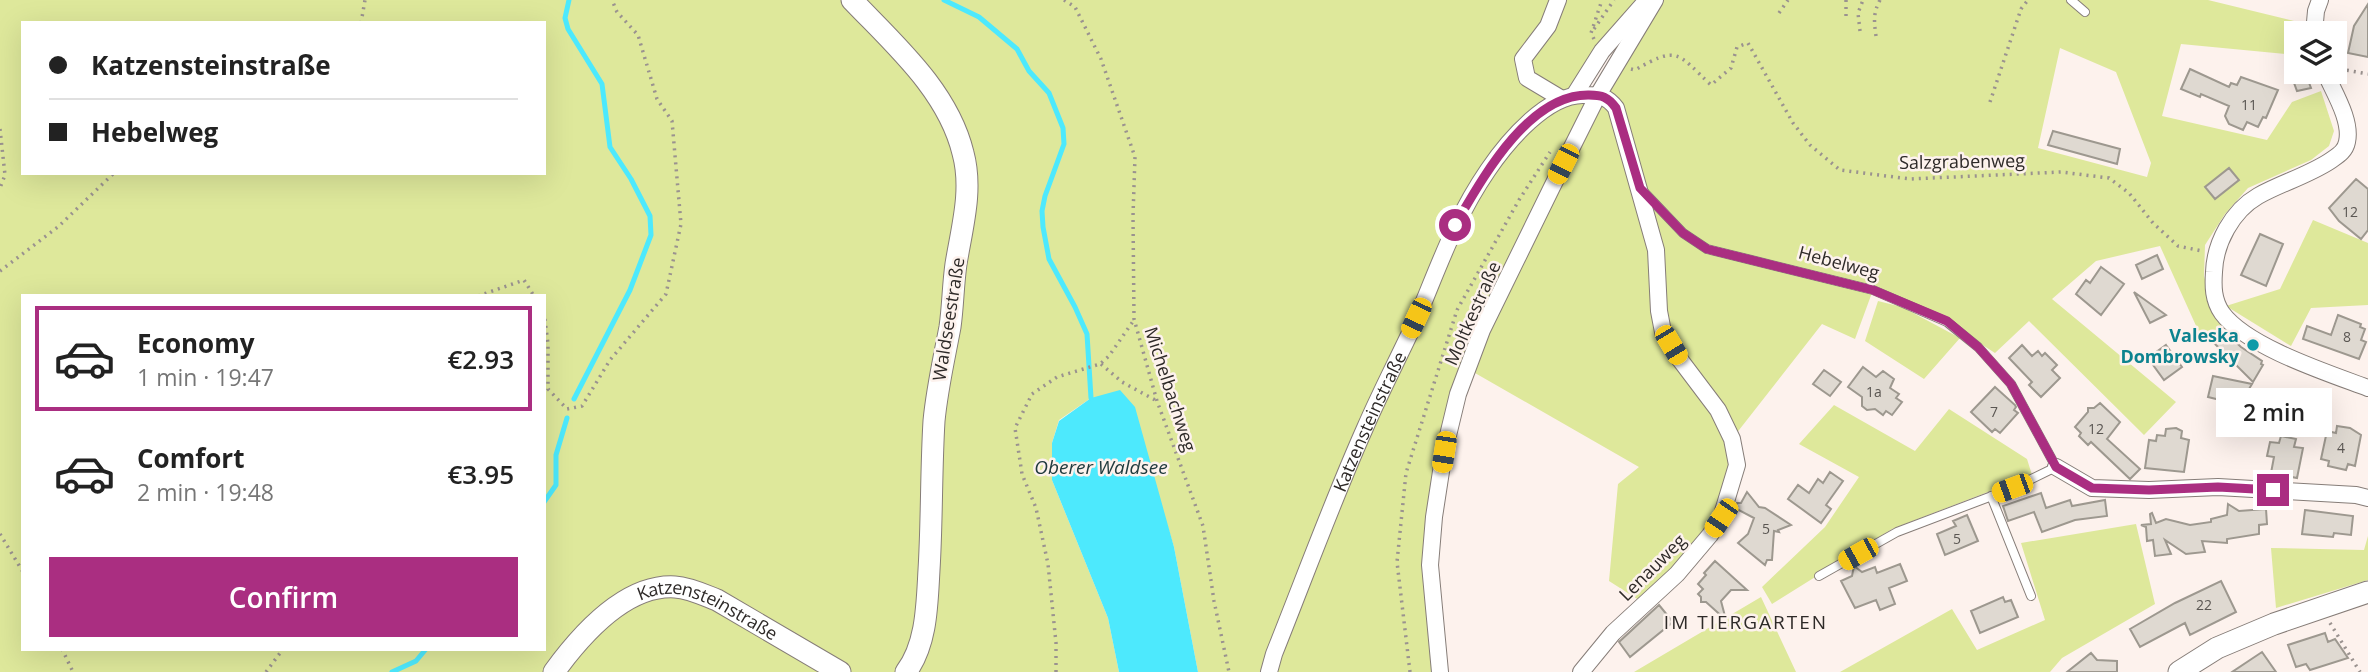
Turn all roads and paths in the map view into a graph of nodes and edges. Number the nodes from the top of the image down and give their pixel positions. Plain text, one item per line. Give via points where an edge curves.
1 (365, 0) edge
2 (612, 0) edge
3 (852, 0) edge
4 (1064, 0) edge
5 (1558, 0) edge
6 (1614, 0) edge
7 (1647, 0) edge
8 (1655, 0) edge
9 (1788, 0) edge
10 (1846, 0) edge
11 (1863, 0) edge
12 (2028, 0) edge
13 (2071, 0) edge
14 (2320, 0) edge
15 (1877, 1) edge
16 (2085, 12) dead end
17 (1779, 13) dead end
18 (1846, 20) dead end
19 (362, 21) edge
20 (2315, 21) edge
21 (1860, 31) dead end
22 (1591, 33) dead end
23 (1876, 36) dead end
24 (1635, 70) dead end
25 (2347, 70) edge
26 (2368, 74) edge
27 (2330, 84) edge
28 (1598, 95) junction
29 (1569, 97) junction
30 (1990, 102) dead end
31 (0, 129) edge
32 (112, 175) edge
33 (0, 188) edge
34 (1640, 188) junction
35 (1656, 250) joint
36 (2215, 254) junction
37 (0, 271) edge
38 (484, 294) edge
39 (533, 294) edge
40 (1134, 319) junction
41 (546, 328) edge
42 (1097, 365) junction
43 (2368, 388) edge
44 (1157, 401) junction
45 (2056, 467) junction
46 (1991, 496) junction
47 (2368, 498) edge
48 (0, 534) edge
49 (21, 569) edge
50 (1819, 576) dead end
51 (2368, 592) edge
52 (2031, 596) dead end
53 (2318, 608) junction
54 (63, 651) edge
55 (282, 651) edge
56 (73, 672) edge
57 (266, 672) edge
58 (554, 672) edge
59 (840, 672) edge
60 (906, 672) edge
61 (1056, 672) edge
62 (1229, 672) edge
63 (1269, 672) edge
64 (1440, 672) edge
65 (1581, 672) edge
66 (2179, 672) edge
67 (2360, 672) edge

1 - 19 path
2 - 41 path via 638,35 657,99 672,121 681,224 666,294 610,360 582,407 567,409 548,389
3 - 60 street, Waldseestraße via 938,98 964,155 967,202 934,424 925,625
4 - 40 path, Michelbachweg via 1075,7 1101,59 1135,158
5 - 29 street via 1548,26 1523,59 1527,78
6 - 22 path
7 - 29 street, Katzensteinstraße
8 - 28 street, Moltkestraße
9 - 17 path
10 - 18 path
11 - 21 path via 1858,13
12 - 30 path
13 - 16 lane
14 - 20 street
15 - 23 path
24 - 36 path, Salzgrabenweg via 1660,55 1675,54 1711,85 1731,68 1737,47 1748,43 1793,123 1810,145 1840,170 1910,179 2061,172 2109,178 2178,246
25 - 26 path
27 - 36 street via 2347,124 2344,149 2319,168 2255,197 2232,219
28 - 29 street
28 - 34 street, Hebelweg via 1616,108
28 - 64 street, Moltkestraße via 1482,330 1458,394 1444,452 1430,565
29 - 63 street, Katzensteinstraße via 1530,120 1513,139 1455,225 1365,429
31 - 33 path via 5,175
32 - 37 path via 60,226
34 - 35 street, Hebelweg
34 - 45 lane, Hebelweg via 1683,233 1707,249 1873,290 1947,321 2011,384
35 - 65 street, Lenauweg via 1663,332 1718,410 1732,439 1737,466 1721,518 1710,536 1677,574 1613,633
36 - 43 street via 2213,290 2221,311 2236,327 2257,341
38 - 39 path via 524,281
40 - 42 path via 1109,356
40 - 44 path, Michelbachweg
42 - 44 path
42 - 61 path via 1057,377 1032,394 1015,428 1022,474 1036,508 1048,564
44 - 62 path, Michelbachweg via 1203,526
45 - 46 lane
45 - 47 street via 2092,488 2218,487
46 - 50 lane via 1897,532
46 - 52 lane
48 - 49 path
51 - 53 street
53 - 66 street via 2217,648
53 - 67 path
54 - 56 path
55 - 57 path
58 - 59 street, Katzensteinstraße via 610,613 637,595 663,587 695,591 717,600

